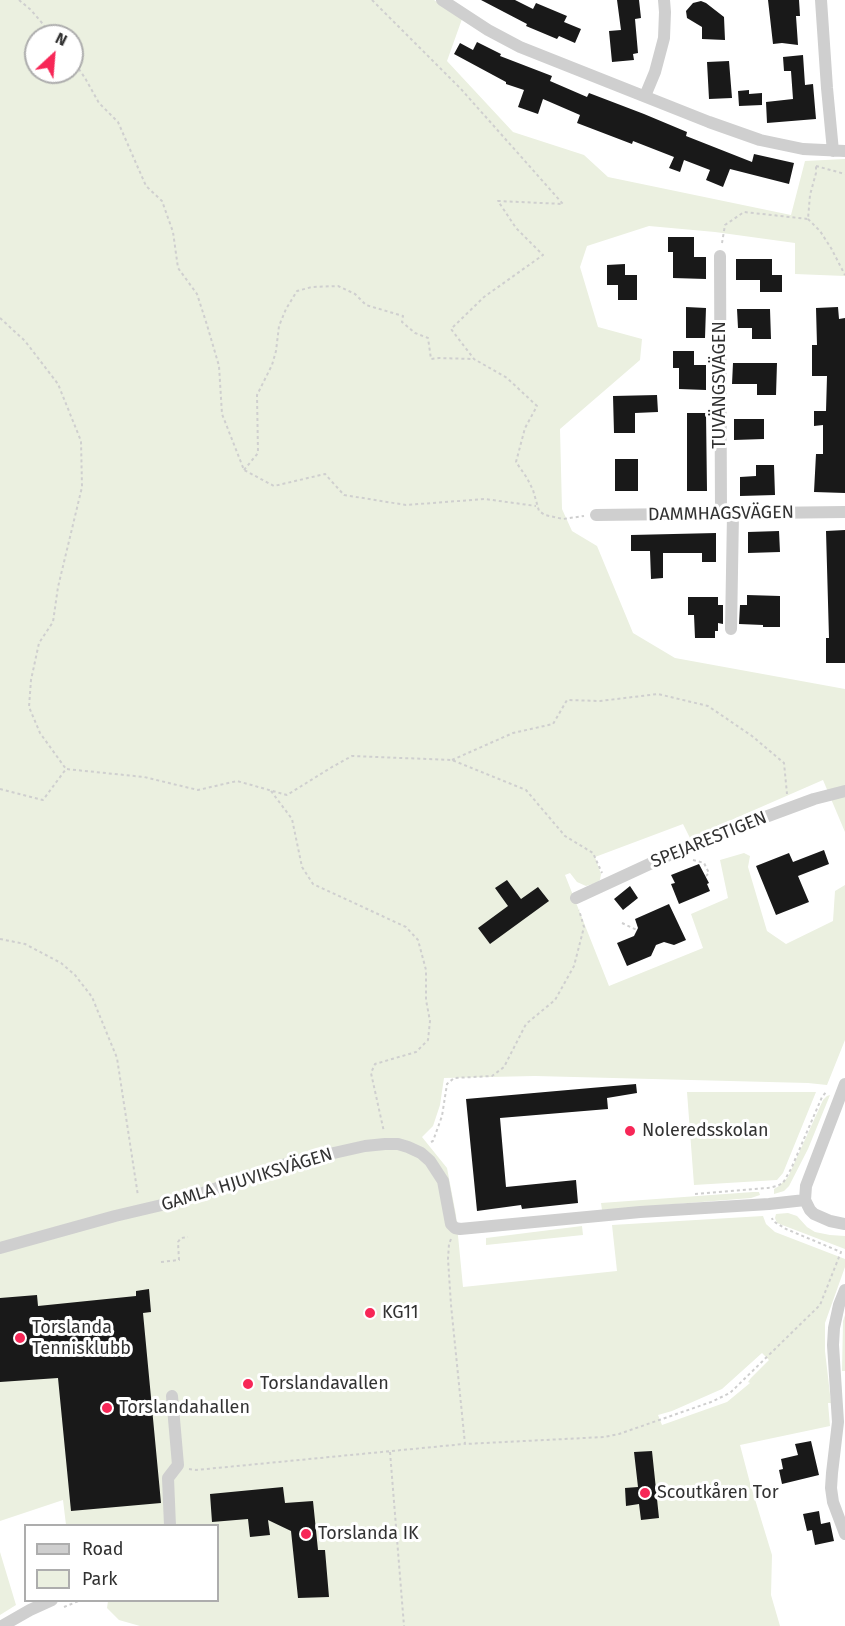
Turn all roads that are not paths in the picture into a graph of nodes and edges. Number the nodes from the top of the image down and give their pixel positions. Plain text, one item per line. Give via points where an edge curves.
1 (442, 0) edge
2 (664, 0) edge
3 (821, 0) edge
4 (645, 96) junction
5 (839, 151) edge
6 (720, 256) road end
7 (845, 512) edge
8 (727, 514) junction
9 (596, 515) road end
10 (731, 629) dead end
11 (845, 791) edge
12 (576, 898) road end
13 (843, 1089) edge
14 (805, 1200) junction
15 (845, 1224) edge
16 (0, 1248) edge
17 (845, 1290) edge
18 (172, 1396) dead end
19 (170, 1524) edge
20 (845, 1534) edge
21 (48, 1602) edge
22 (2, 1626) edge

1 - 4 street via 520,47
2 - 4 street via 664,38
3 - 5 street via 827,88
4 - 5 street via 760,140
6 - 8 street, TUVÄNGSVÄGEN
7 - 8 street, DAMMHAGSVÄGEN
8 - 9 street, DAMMHAGSVÄGEN
8 - 10 street, TUVÄNGSVÄGEN
11 - 12 street, SPEJARESTIGEN via 695,843
13 - 14 street via 806,1186
14 - 15 street via 814,1214
14 - 16 street, GAMLA HJUVIKSVÄGEN via 460,1229 449,1218 443,1181 430,1161 398,1144 385,1144 289,1164 183,1200
17 - 20 street via 834,1328 838,1435 831,1488
18 - 19 street via 178,1465 168,1478
21 - 22 street

